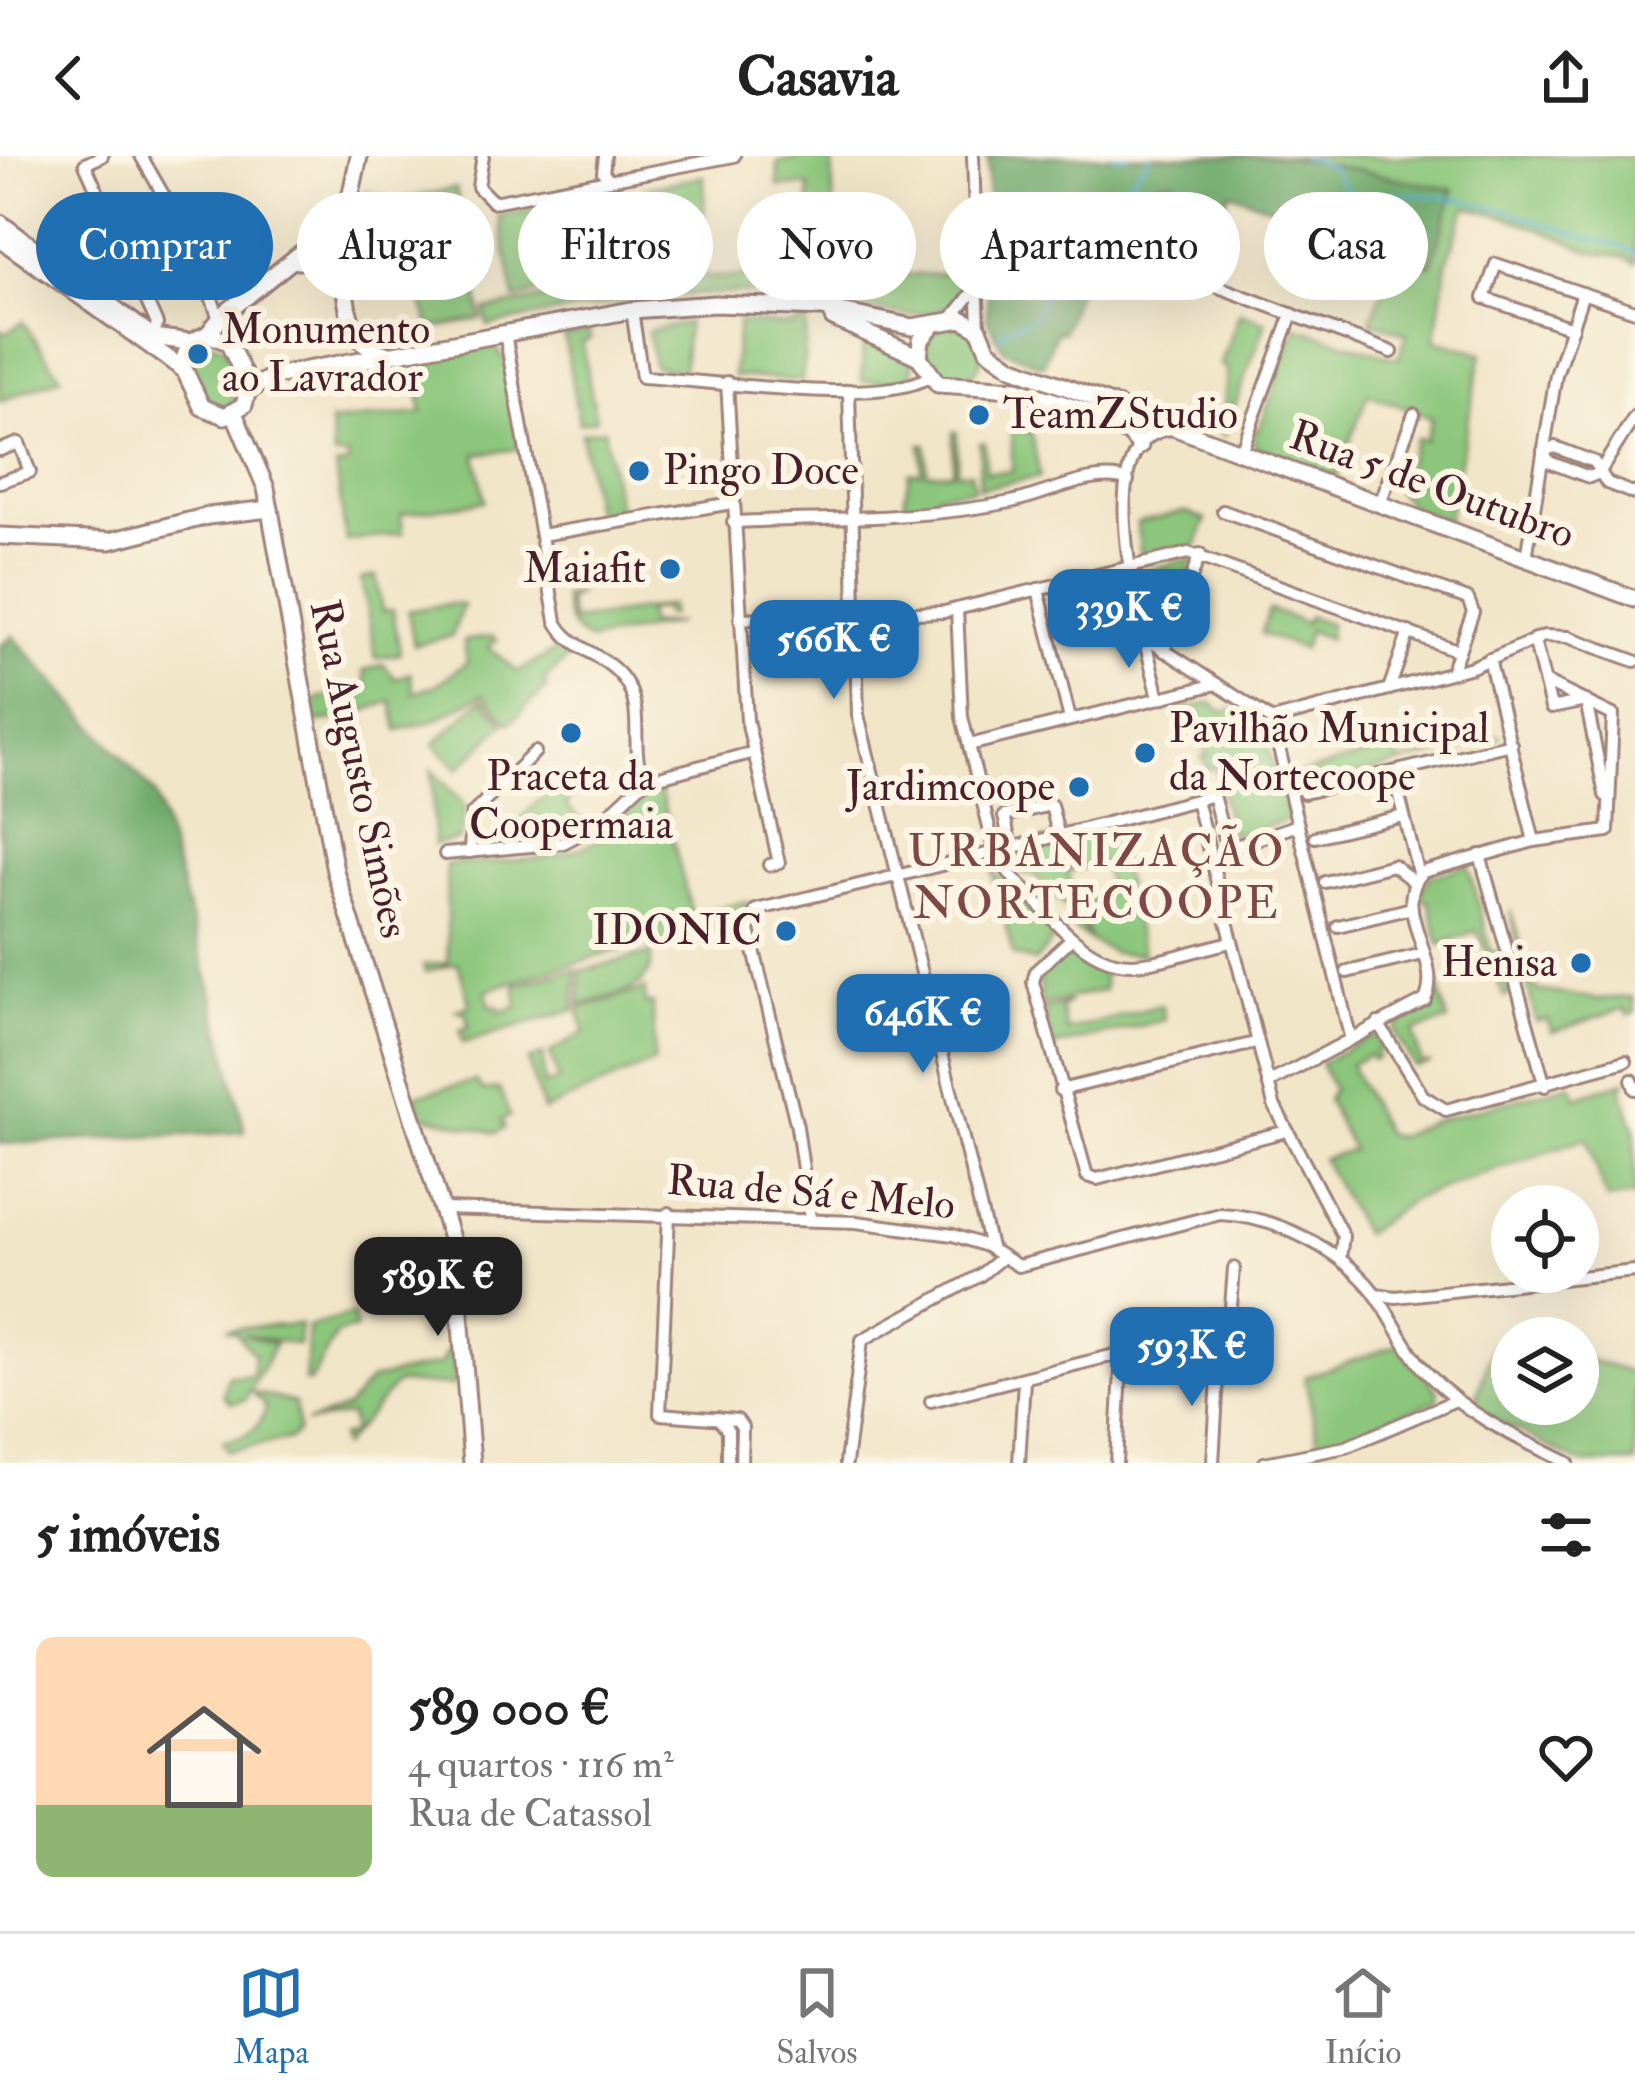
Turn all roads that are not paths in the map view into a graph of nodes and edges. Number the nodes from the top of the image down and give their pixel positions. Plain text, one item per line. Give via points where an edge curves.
1 (102, 156) edge
2 (141, 156) edge
3 (359, 156) edge
4 (483, 156) edge
5 (605, 156) edge
6 (734, 156) edge
7 (973, 156) edge
8 (610, 180) junction
9 (351, 192) edge
10 (974, 192) edge
11 (0, 223) edge
12 (0, 238) edge
13 (296, 262) edge
14 (1583, 293) junction
15 (1240, 295) edge
16 (349, 300) edge
17 (967, 300) edge
18 (976, 300) edge
19 (808, 309) junction
20 (632, 310) junction
21 (1635, 311) edge
22 (1292, 314) junction
23 (952, 318) junction
24 (213, 327) junction
25 (931, 327) junction
26 (1572, 328) junction
27 (980, 329) junction
28 (505, 333) junction
29 (355, 334) junction
30 (152, 337) junction
31 (190, 342) junction
32 (988, 350) junction
33 (1392, 352) dead end
34 (384, 354) junction
35 (919, 357) junction
36 (330, 365) junction
37 (183, 369) junction
38 (928, 377) junction
39 (728, 382) junction
40 (957, 387) junction
41 (249, 390) junction
42 (848, 390) junction
43 (234, 413) junction
44 (1084, 413) junction
45 (1137, 413) junction
46 (1414, 414) dead end
47 (1635, 416) edge
48 (1180, 429) junction
49 (1143, 444) junction
50 (0, 450) edge
51 (1543, 451) junction
52 (1240, 452) junction
53 (1599, 473) junction
54 (262, 478) junction
55 (1128, 481) junction
56 (0, 482) edge
57 (1635, 494) edge
58 (732, 503) junction
59 (1380, 503) junction
60 (270, 508) junction
61 (245, 509) junction
62 (1223, 511) dead end
63 (850, 518) junction
64 (734, 522) junction
65 (541, 535) junction
66 (0, 536) edge
67 (1200, 554) junction
68 (1526, 558) junction
69 (1129, 567) junction
70 (1038, 589) junction
71 (1635, 599) edge
72 (957, 609) junction
73 (853, 615) junction
74 (740, 619) junction
75 (1409, 632) junction
76 (1147, 639) junction
77 (1534, 639) junction
78 (1164, 651) junction
79 (1459, 651) junction
80 (1489, 659) junction
81 (1635, 661) edge
82 (1450, 672) junction
83 (1544, 682) junction
84 (1216, 684) junction
85 (1389, 688) junction
86 (1159, 698) junction
87 (1586, 701) junction
88 (1070, 719) junction
89 (1272, 720) junction
90 (1511, 744) junction
91 (969, 745) junction
92 (535, 752) dead end
93 (751, 754) junction
94 (1393, 772) junction
95 (644, 781) junction
96 (1304, 793) dead end
97 (1196, 800) junction
98 (1609, 809) junction
99 (1403, 816) junction
100 (1298, 825) junction
101 (1058, 834) junction
102 (1315, 837) dead end
103 (1534, 841) junction
104 (1011, 846) junction
105 (1227, 849) junction
106 (470, 852) junction
107 (995, 852) junction
108 (445, 854) dead end
109 (1209, 855) junction
110 (1480, 855) junction
111 (769, 865) dead end
112 (896, 874) junction
113 (1417, 876) junction
114 (1325, 882) dead end
115 (1412, 908) junction
116 (1337, 926) dead end
117 (1071, 938) junction
118 (1231, 942) junction
119 (1423, 954) junction
120 (1347, 972) dead end
121 (1378, 1023) junction
122 (1350, 1036) junction
123 (1255, 1043) junction
124 (1626, 1061) dead end
125 (1268, 1083) junction
126 (1545, 1086) junction
127 (1060, 1090) junction
128 (1287, 1131) junction
129 (444, 1209) junction
130 (669, 1213) junction
131 (810, 1218) junction
132 (990, 1248) junction
133 (1340, 1258) junction
134 (1000, 1259) junction
135 (1234, 1268) dead end
136 (1635, 1271) edge
137 (1375, 1294) junction
138 (1211, 1331) junction
139 (1123, 1352) junction
140 (1024, 1379) junction
141 (1456, 1400) junction
142 (931, 1401) dead end
143 (715, 1417) junction
144 (472, 1463) edge
145 (728, 1463) edge
146 (741, 1463) edge
147 (846, 1463) edge
148 (1019, 1463) edge
149 (1116, 1463) edge
150 (1213, 1463) edge
151 (1264, 1463) edge
152 (1568, 1463) edge

1 - 30 street via 85,164 157,324
2 - 24 street via 194,248
3 - 9 main road
4 - 8 street via 479,193 493,202
5 - 8 street
6 - 8 street
7 - 10 street
11 - 30 main road
12 - 37 main road
13 - 24 main road
14 - 21 street
14 - 26 street
14 - 26 street via 1496,264 1484,298
15 - 22 street
16 - 29 main road
17 - 23 street
18 - 27 street
19 - 20 main road
19 - 25 main road
19 - 35 main road
20 - 28 main road
20 - 39 street via 642,377
22 - 33 street
22 - 52 street
23 - 25 main road
23 - 27 main road
24 - 31 main road
24 - 41 main road
25 - 35 main road
26 - 51 street
27 - 32 main road
28 - 34 main road
28 - 65 street
29 - 34 main road
29 - 36 main road via 349,354
30 - 31 main road
31 - 37 main road
32 - 40 main road via 981,375
32 - 45 main road, Rua 5 de Outubro via 1012,367
34 - 36 main road
35 - 38 main road
36 - 41 main road via 267,377
37 - 43 main road via 204,409
38 - 40 main road, Rua 5 de Outubro
38 - 42 street via 905,388
39 - 42 street
39 - 58 street
40 - 44 main road, Rua 5 de Outubro via 1016,389
41 - 43 main road
42 - 63 street
43 - 54 main road, Rua Augusto Simões
44 - 45 main road, Rua 5 de Outubro via 1116,421
44 - 49 main road
45 - 48 main road, Rua 5 de Outubro
45 - 49 street
46 - 59 street
47 - 53 street
48 - 49 street via 1156,431
48 - 52 main road, Rua 5 de Outubro
49 - 55 street
50 - 56 street via 19,443 30,472
51 - 53 street via 1549,462 1589,477
51 - 68 street
52 - 59 main road, Rua 5 de Outubro
53 - 57 street
54 - 60 main road, Rua Augusto Simões
54 - 61 main road
55 - 63 street via 1104,477 992,506
55 - 69 street via 1122,517
58 - 64 street
58 - 65 street
59 - 68 main road, Rua 5 de Outubro
60 - 61 main road
60 - 129 main road, Rua Augusto Simões via 334,866
61 - 66 main road via 110,541
62 - 79 street via 1468,599 1473,612
63 - 64 street
63 - 73 street
64 - 74 street
65 - 95 street via 558,625 628,686 638,728 634,758
67 - 69 street
67 - 75 street
67 - 78 street
68 - 71 main road, Rua 5 de Outubro
69 - 70 street
69 - 76 street
70 - 72 street
70 - 88 street
72 - 73 street
72 - 91 street
73 - 74 street
73 - 112 street via 858,715
74 - 93 street
75 - 79 street
75 - 85 street
76 - 78 street
76 - 86 street
77 - 80 street
77 - 81 street via 1568,637
77 - 83 street
78 - 84 street
79 - 82 street
80 - 82 street
80 - 90 street
82 - 85 street
83 - 87 street
83 - 87 street via 1552,709
84 - 86 street
84 - 89 street
85 - 89 street
86 - 88 street
87 - 98 street
87 - 98 street via 1613,715
88 - 91 street
89 - 100 street
90 - 94 street
90 - 103 street
91 - 107 street
92 - 106 street via 472,814
93 - 95 street
93 - 111 street via 779,862
94 - 96 street
94 - 99 street
95 - 106 street via 579,836
97 - 101 street
97 - 105 street via 1213,795
97 - 109 street
98 - 103 street via 1608,831
99 - 102 street
99 - 113 street
100 - 105 street
100 - 122 street
101 - 104 street
101 - 104 street via 1051,805 1004,816
103 - 110 street
104 - 107 street
105 - 109 street
106 - 108 street
107 - 112 street
107 - 117 street
109 - 118 street
110 - 113 street
110 - 126 street
112 - 131 street via 762,907 748,922 801,1143
112 - 132 street
113 - 114 street via 1394,866
113 - 115 street
115 - 116 street
115 - 119 street
117 - 118 street via 1122,965
117 - 127 street via 1033,980
118 - 123 street
119 - 120 street
119 - 121 street via 1425,1000
121 - 122 street
121 - 126 street via 1437,1108
122 - 125 street
123 - 125 street
123 - 127 street
124 - 126 street
125 - 128 street
127 - 128 street via 1082,1170 1097,1179
128 - 133 street via 1343,1236
129 - 130 street, Rua de Sá e Melo
129 - 144 main road, Rua Augusto Simões via 461,1288
130 - 131 street, Rua de Sá e Melo
130 - 143 street via 660,1414
131 - 132 street, Rua de Sá e Melo via 920,1228
132 - 134 street, Rua de Sá e Melo
133 - 134 street, Rua de Sá e Melo via 1272,1225 1220,1214 1023,1265
133 - 137 street, Rua de Sá e Melo
134 - 147 street via 862,1340
135 - 138 street via 1230,1319
136 - 137 street
137 - 141 street, Rua de Sá e Melo via 1427,1373
138 - 139 street
138 - 150 street
139 - 140 street
139 - 149 street
140 - 142 street
140 - 148 street
141 - 151 street via 1346,1447
141 - 152 street, Rua de Sá e Melo
143 - 145 street via 728,1426
143 - 146 street via 742,1424

